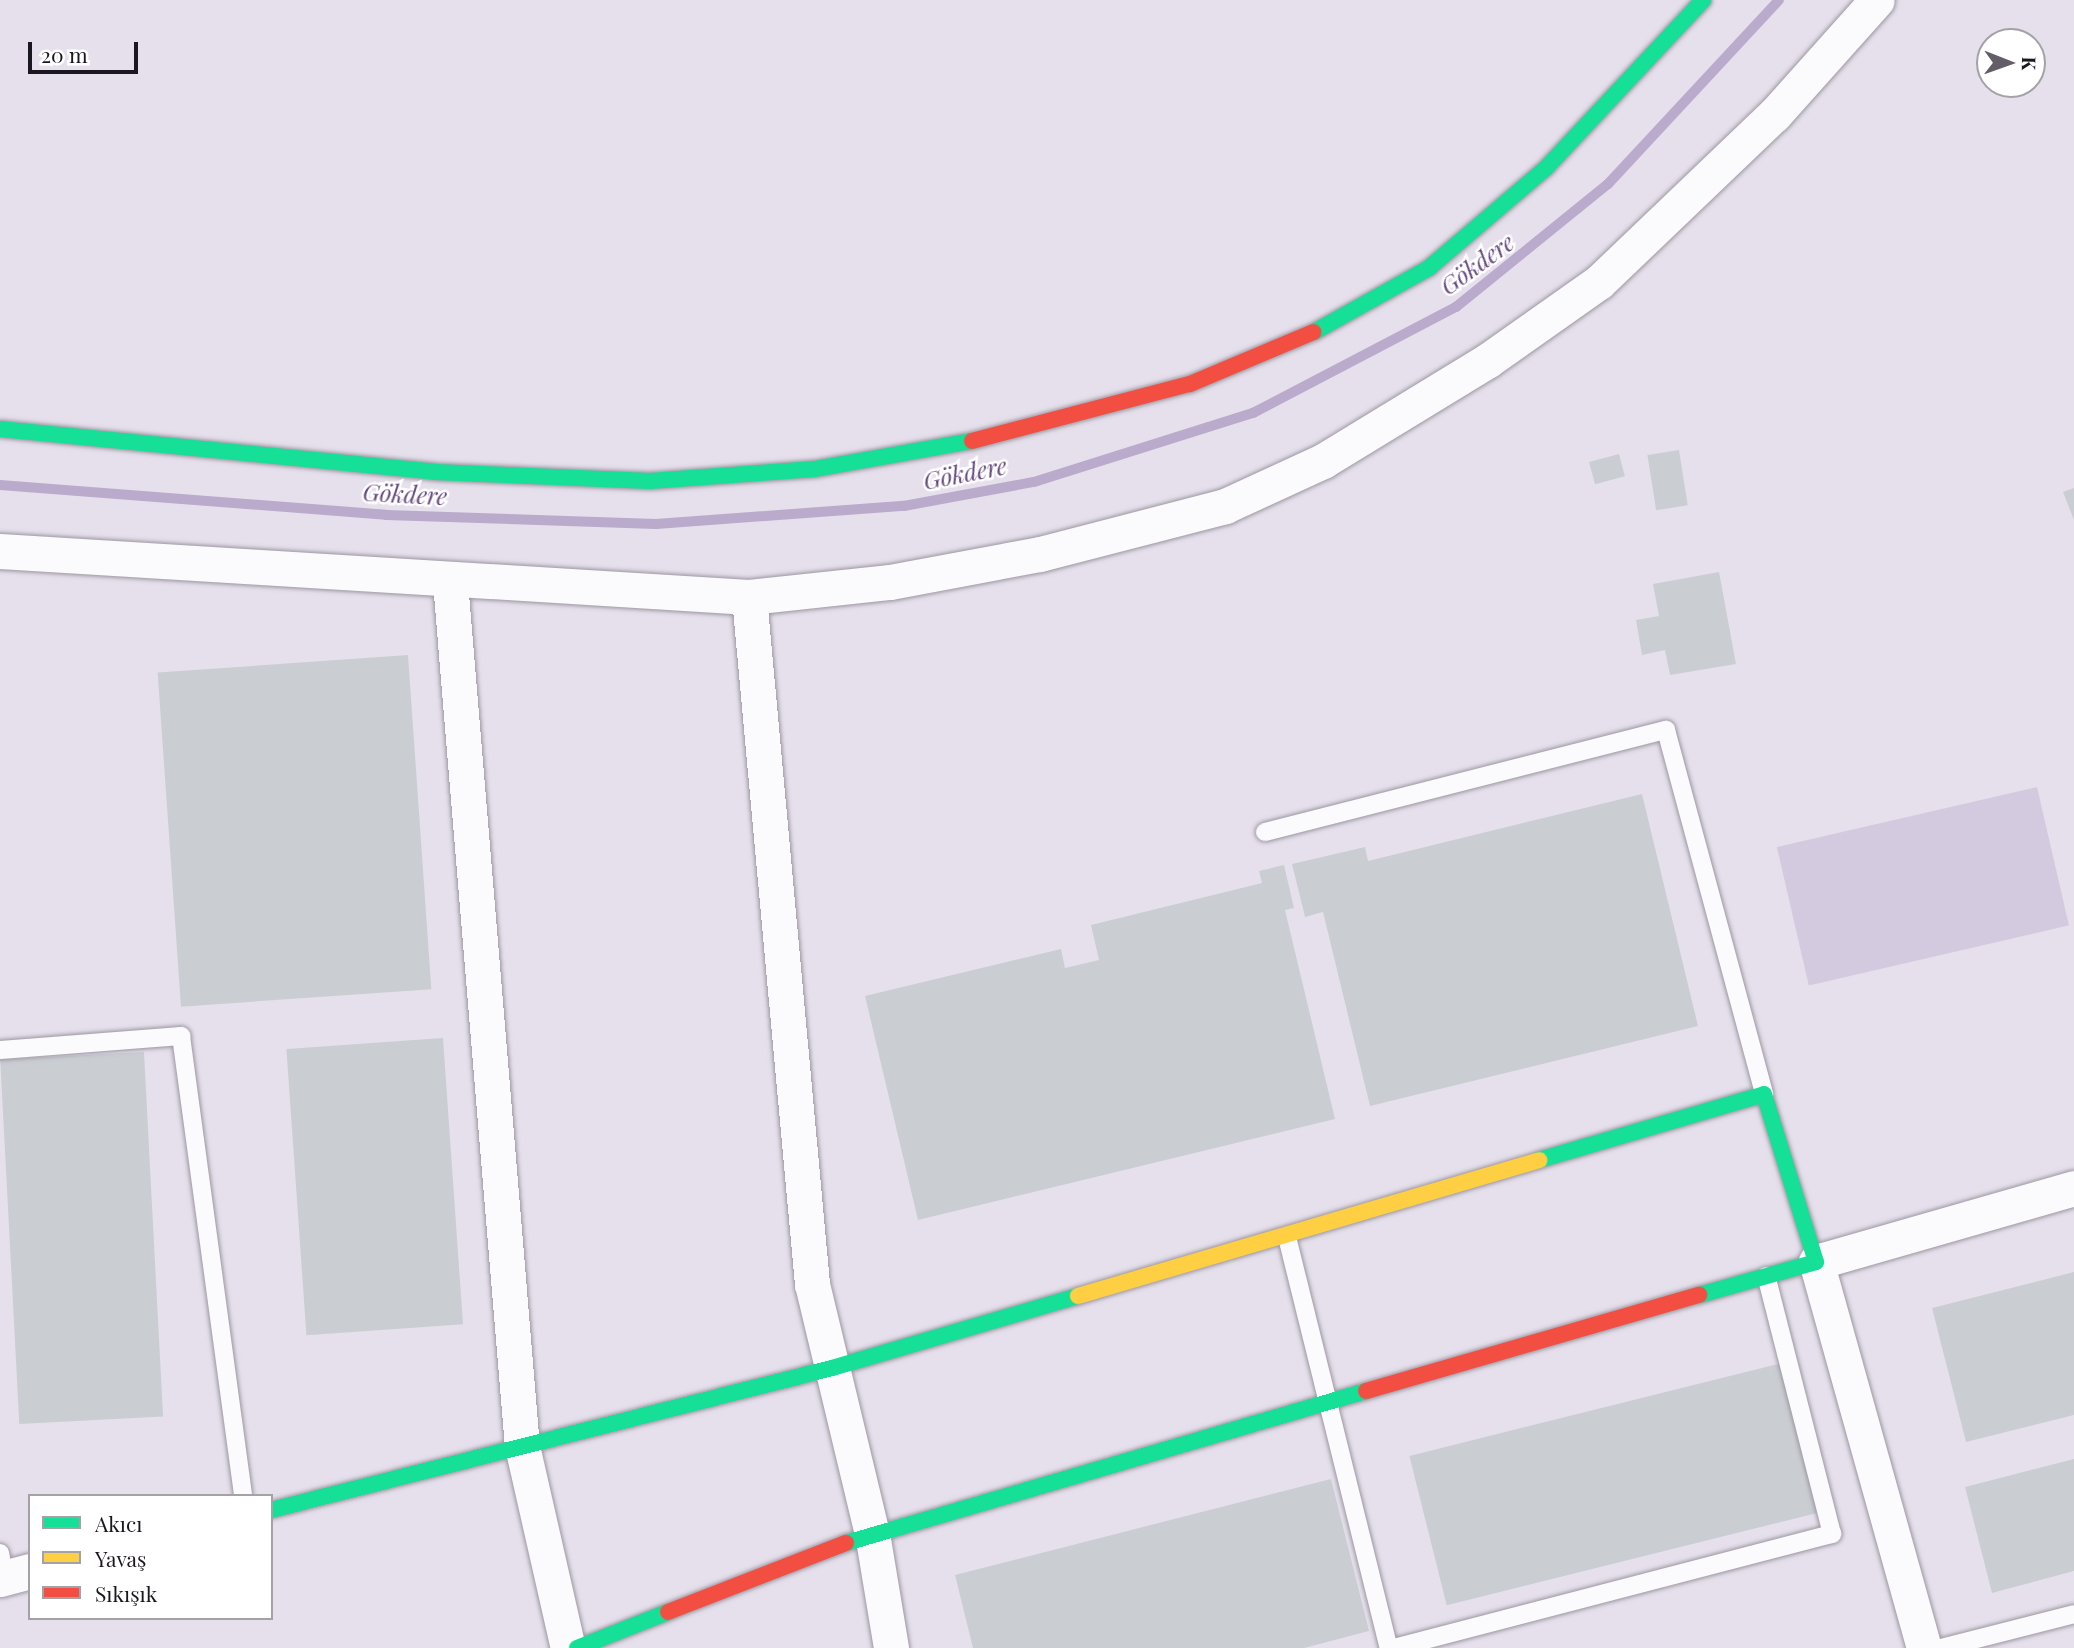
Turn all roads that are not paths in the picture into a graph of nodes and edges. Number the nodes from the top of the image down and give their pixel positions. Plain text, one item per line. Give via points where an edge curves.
1 (1703, 0) edge
2 (1877, 0) edge
3 (0, 429) edge
4 (0, 551) edge
5 (450, 582) junction
6 (749, 597) junction
7 (1265, 832) dead end
8 (0, 1050) edge
9 (1765, 1094) junction
10 (2074, 1188) edge
11 (1287, 1237) junction
12 (1816, 1262) junction
13 (1766, 1276) junction
14 (832, 1368) junction
15 (1328, 1402) junction
16 (522, 1446) junction
17 (243, 1494) edge
18 (273, 1509) edge
19 (872, 1533) junction
20 (2074, 1614) edge
21 (568, 1648) edge
22 (577, 1648) edge
23 (891, 1648) edge
24 (1392, 1648) edge
25 (1924, 1648) edge
26 (1941, 1648) edge

1 - 3 street via 1546,168 1429,268 1332,324 1190,384 1009,434 815,469 650,481 435,472
2 - 6 street via 1774,115 1599,282 1487,361 1323,461 1225,506 1040,554 890,582
4 - 5 street
5 - 6 street
5 - 16 street
6 - 14 street via 812,1284
7 - 9 lane via 1666,730
8 - 17 lane via 181,1036
9 - 11 street
9 - 12 street
10 - 12 street
11 - 14 street
11 - 15 lane
12 - 13 street
12 - 25 street
13 - 15 street
13 - 24 lane via 1832,1534
14 - 16 street
14 - 19 street
15 - 19 street
15 - 24 lane
16 - 18 street
16 - 21 street
19 - 22 street
19 - 23 street
20 - 26 lane

